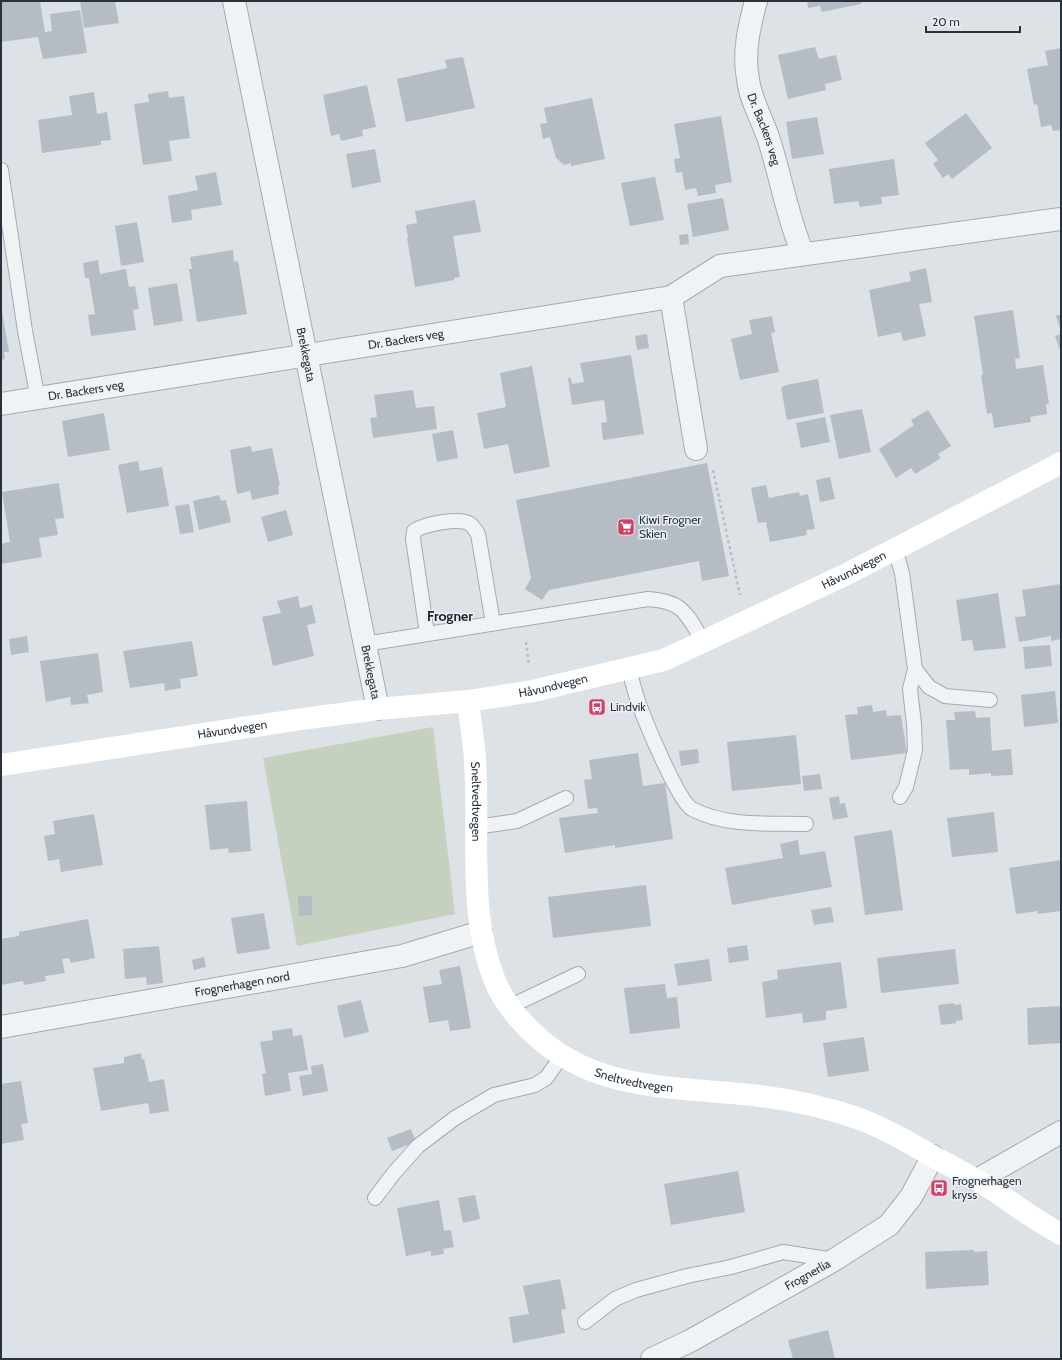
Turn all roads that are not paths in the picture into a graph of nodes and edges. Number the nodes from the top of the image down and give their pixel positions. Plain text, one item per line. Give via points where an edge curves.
1 (234, 1) edge
2 (756, 1) edge
3 (1, 170) edge
4 (1061, 219) edge
5 (803, 254) junction
6 (671, 297) junction
7 (306, 356) junction
8 (38, 399) junction
9 (1, 404) edge
10 (696, 449) road end
11 (1061, 463) edge
12 (895, 549) junction
13 (493, 623) junction
14 (427, 633) junction
15 (704, 643) junction
16 (365, 644) junction
17 (629, 669) junction
18 (915, 669) junction
19 (990, 700) dead end
20 (468, 701) junction
21 (378, 709) junction
22 (1, 765) edge
23 (900, 797) dead end
24 (566, 798) dead end
25 (806, 824) dead end
26 (476, 827) junction
27 (481, 932) junction
28 (578, 974) dead end
29 (509, 1007) junction
30 (1, 1027) edge
31 (562, 1056) junction
32 (1061, 1132) edge
33 (933, 1156) junction
34 (977, 1180) junction
35 (375, 1198) dead end
36 (1061, 1234) edge
37 (834, 1260) junction
38 (585, 1322) dead end
39 (652, 1359) edge

1 - 7 street, Brekkegata
2 - 5 street, Dr. Backers veg via 746,53 748,80
3 - 8 lane
4 - 5 street, Dr. Backers veg
5 - 6 street, Dr. Backers veg via 720,266
6 - 7 street, Dr. Backers veg
6 - 10 street
7 - 8 street, Dr. Backers veg
7 - 16 street, Brekkegata
8 - 9 street, Dr. Backers veg
11 - 12 main road, Håvundvegen
12 - 15 main road, Håvundvegen
12 - 18 lane via 902,573
13 - 14 lane
13 - 14 lane via 478,534 471,524 460,520 452,521 422,526 414,531 413,539
13 - 15 lane via 648,599 666,600 684,610
14 - 16 lane
15 - 17 main road, Håvundvegen via 664,660
16 - 21 street, Brekkegata
17 - 20 main road, Håvundvegen via 533,691
17 - 25 lane via 639,704 679,793 690,808 706,816 740,822
18 - 19 lane via 929,687 946,696
18 - 23 lane via 910,689 915,750 906,787
20 - 21 main road, Håvundvegen
20 - 26 main road, Sneltvedtvegen via 476,759
21 - 22 main road, Håvundvegen
24 - 26 lane via 517,821
26 - 27 main road, Sneltvedtvegen
27 - 29 main road, Sneltvedtvegen via 486,959
27 - 30 street, Frognerhagen nord via 402,956
28 - 29 lane
29 - 31 main road, Sneltvedtvegen via 539,1038
31 - 33 main road, Sneltvedtvegen via 611,1077 637,1084 675,1090 761,1096 824,1108 860,1119 892,1133
31 - 35 lane via 546,1078 535,1085 494,1095 455,1118 418,1146
32 - 34 street
33 - 34 main road, Sneltvedtvegen
33 - 37 street, Frognerlia via 911,1197 889,1225
34 - 36 main road, Sneltvedtvegen
37 - 38 lane via 783,1252 636,1290 615,1299
37 - 39 street, Frognerlia via 690,1341

